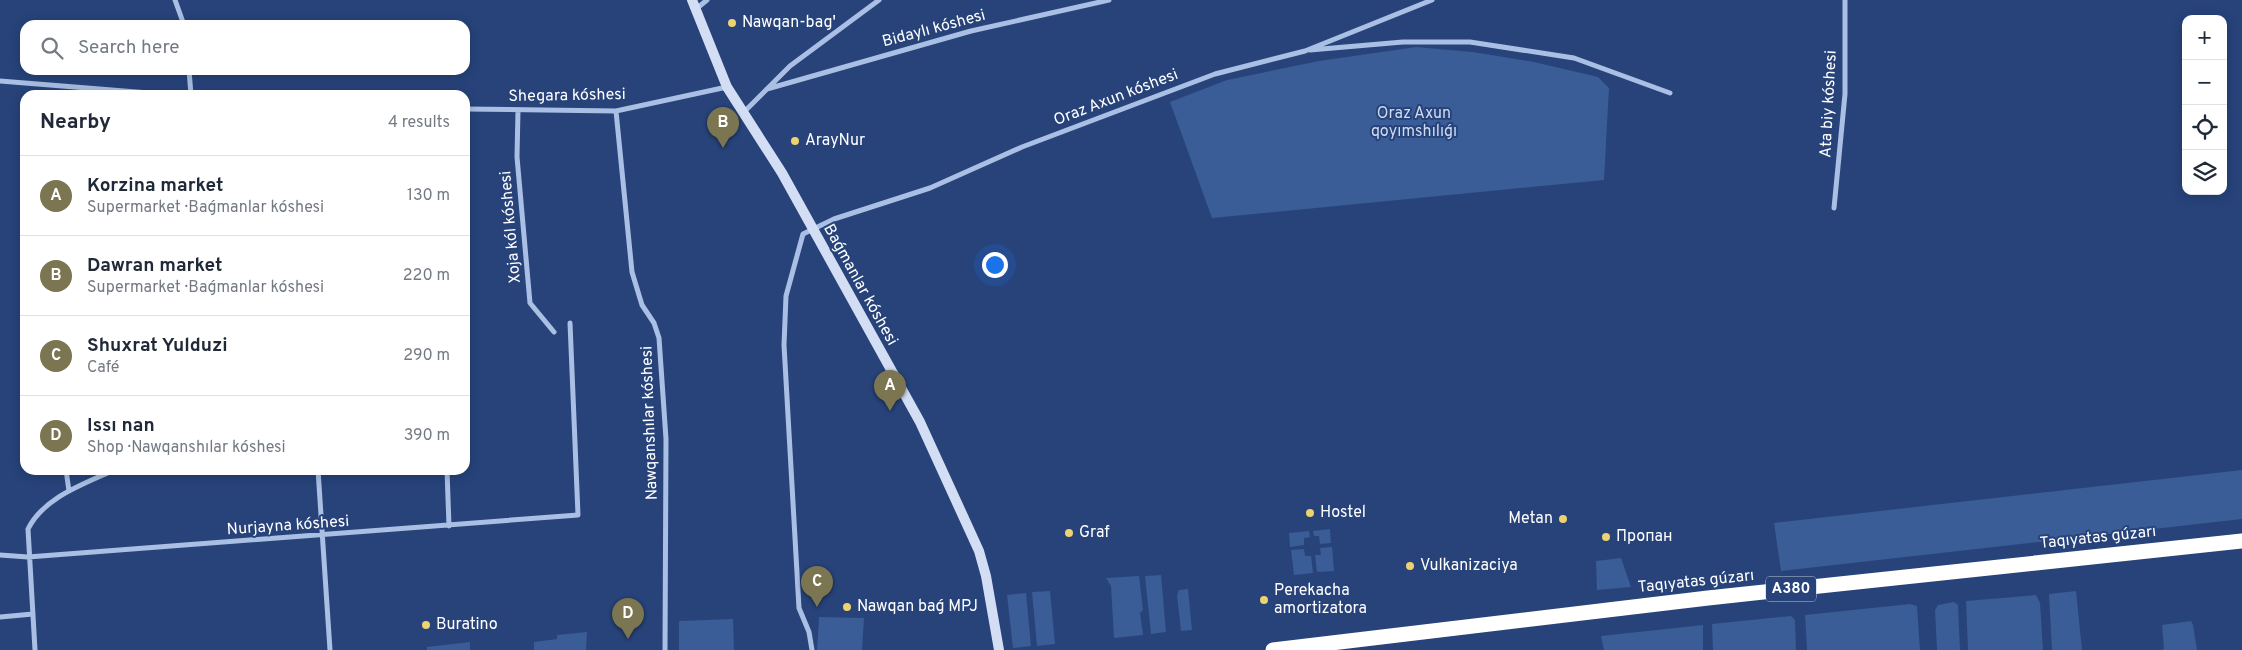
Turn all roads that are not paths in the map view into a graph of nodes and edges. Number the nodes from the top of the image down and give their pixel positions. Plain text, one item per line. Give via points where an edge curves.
1 (176, 0) edge
2 (707, 0) edge
3 (879, 0) edge
4 (1110, 0) edge
5 (1432, 0) edge
6 (1845, 0) edge
7 (694, 5) edge
8 (182, 20) edge
9 (1305, 51) junction
10 (189, 75) edge
11 (0, 81) edge
12 (727, 87) junction
13 (767, 89) junction
14 (112, 90) edge
15 (191, 90) edge
16 (1670, 93) dead end
17 (470, 109) edge
18 (518, 111) junction
19 (616, 111) junction
20 (743, 113) junction
21 (1834, 208) dead end
22 (813, 230) junction
23 (570, 323) dead end
24 (554, 332) dead end
25 (67, 475) edge
26 (103, 475) edge
27 (318, 475) edge
28 (447, 475) edge
29 (69, 491) junction
30 (449, 526) junction
31 (322, 536) junction
32 (2242, 541) edge
33 (0, 554) edge
34 (28, 557) junction
35 (33, 614) junction
36 (0, 617) edge
37 (1341, 642) junction
38 (35, 650) edge
39 (330, 650) edge
40 (665, 650) edge
41 (812, 650) edge
42 (999, 650) edge
43 (1273, 650) edge
44 (1321, 650) edge

1 - 8 street
2 - 7 street
3 - 13 street via 803,56
4 - 13 street, Bidaylı kóshesi via 971,31
5 - 9 street, Oraz Axun kóshesi
6 - 21 street, Ata biy kóshesi via 1845,94
7 - 12 street, Baǵmanlar kóshesi
9 - 16 street via 1403,42 1470,42 1574,58
9 - 22 street, Oraz Axun kóshesi via 1215,74 1022,147 930,188 834,219
10 - 15 street
11 - 14 street
12 - 19 street, Shegara kóshesi
12 - 20 street, Baǵmanlar kóshesi
13 - 20 street
17 - 18 street, Shegara kóshesi
18 - 19 street, Shegara kóshesi
18 - 24 street, Xoja kól kóshesi via 517,157 530,303
19 - 40 street, Nawqanshılar kóshesi via 632,272 642,305 659,338 666,439
20 - 22 street, Baǵmanlar kóshesi via 782,173
22 - 41 street via 803,234 786,296 784,345 799,608
22 - 42 street, Baǵmanlar kóshesi via 920,422 970,529 986,576
23 - 30 street, Nurjayna kóshesi via 578,514
25 - 29 street
26 - 29 street
27 - 31 street
28 - 30 street
29 - 34 street via 33,518 28,529
30 - 31 street, Nurjayna kóshesi
31 - 34 street, Nurjayna kóshesi
31 - 39 street
32 - 37 highway, Taqıyatas gúzarı / A380 via 1708,598
33 - 34 street, Nurjayna kóshesi
34 - 35 street
35 - 36 street
35 - 38 street
37 - 43 highway, Taqıyatas gúzarı / A380
37 - 44 street

